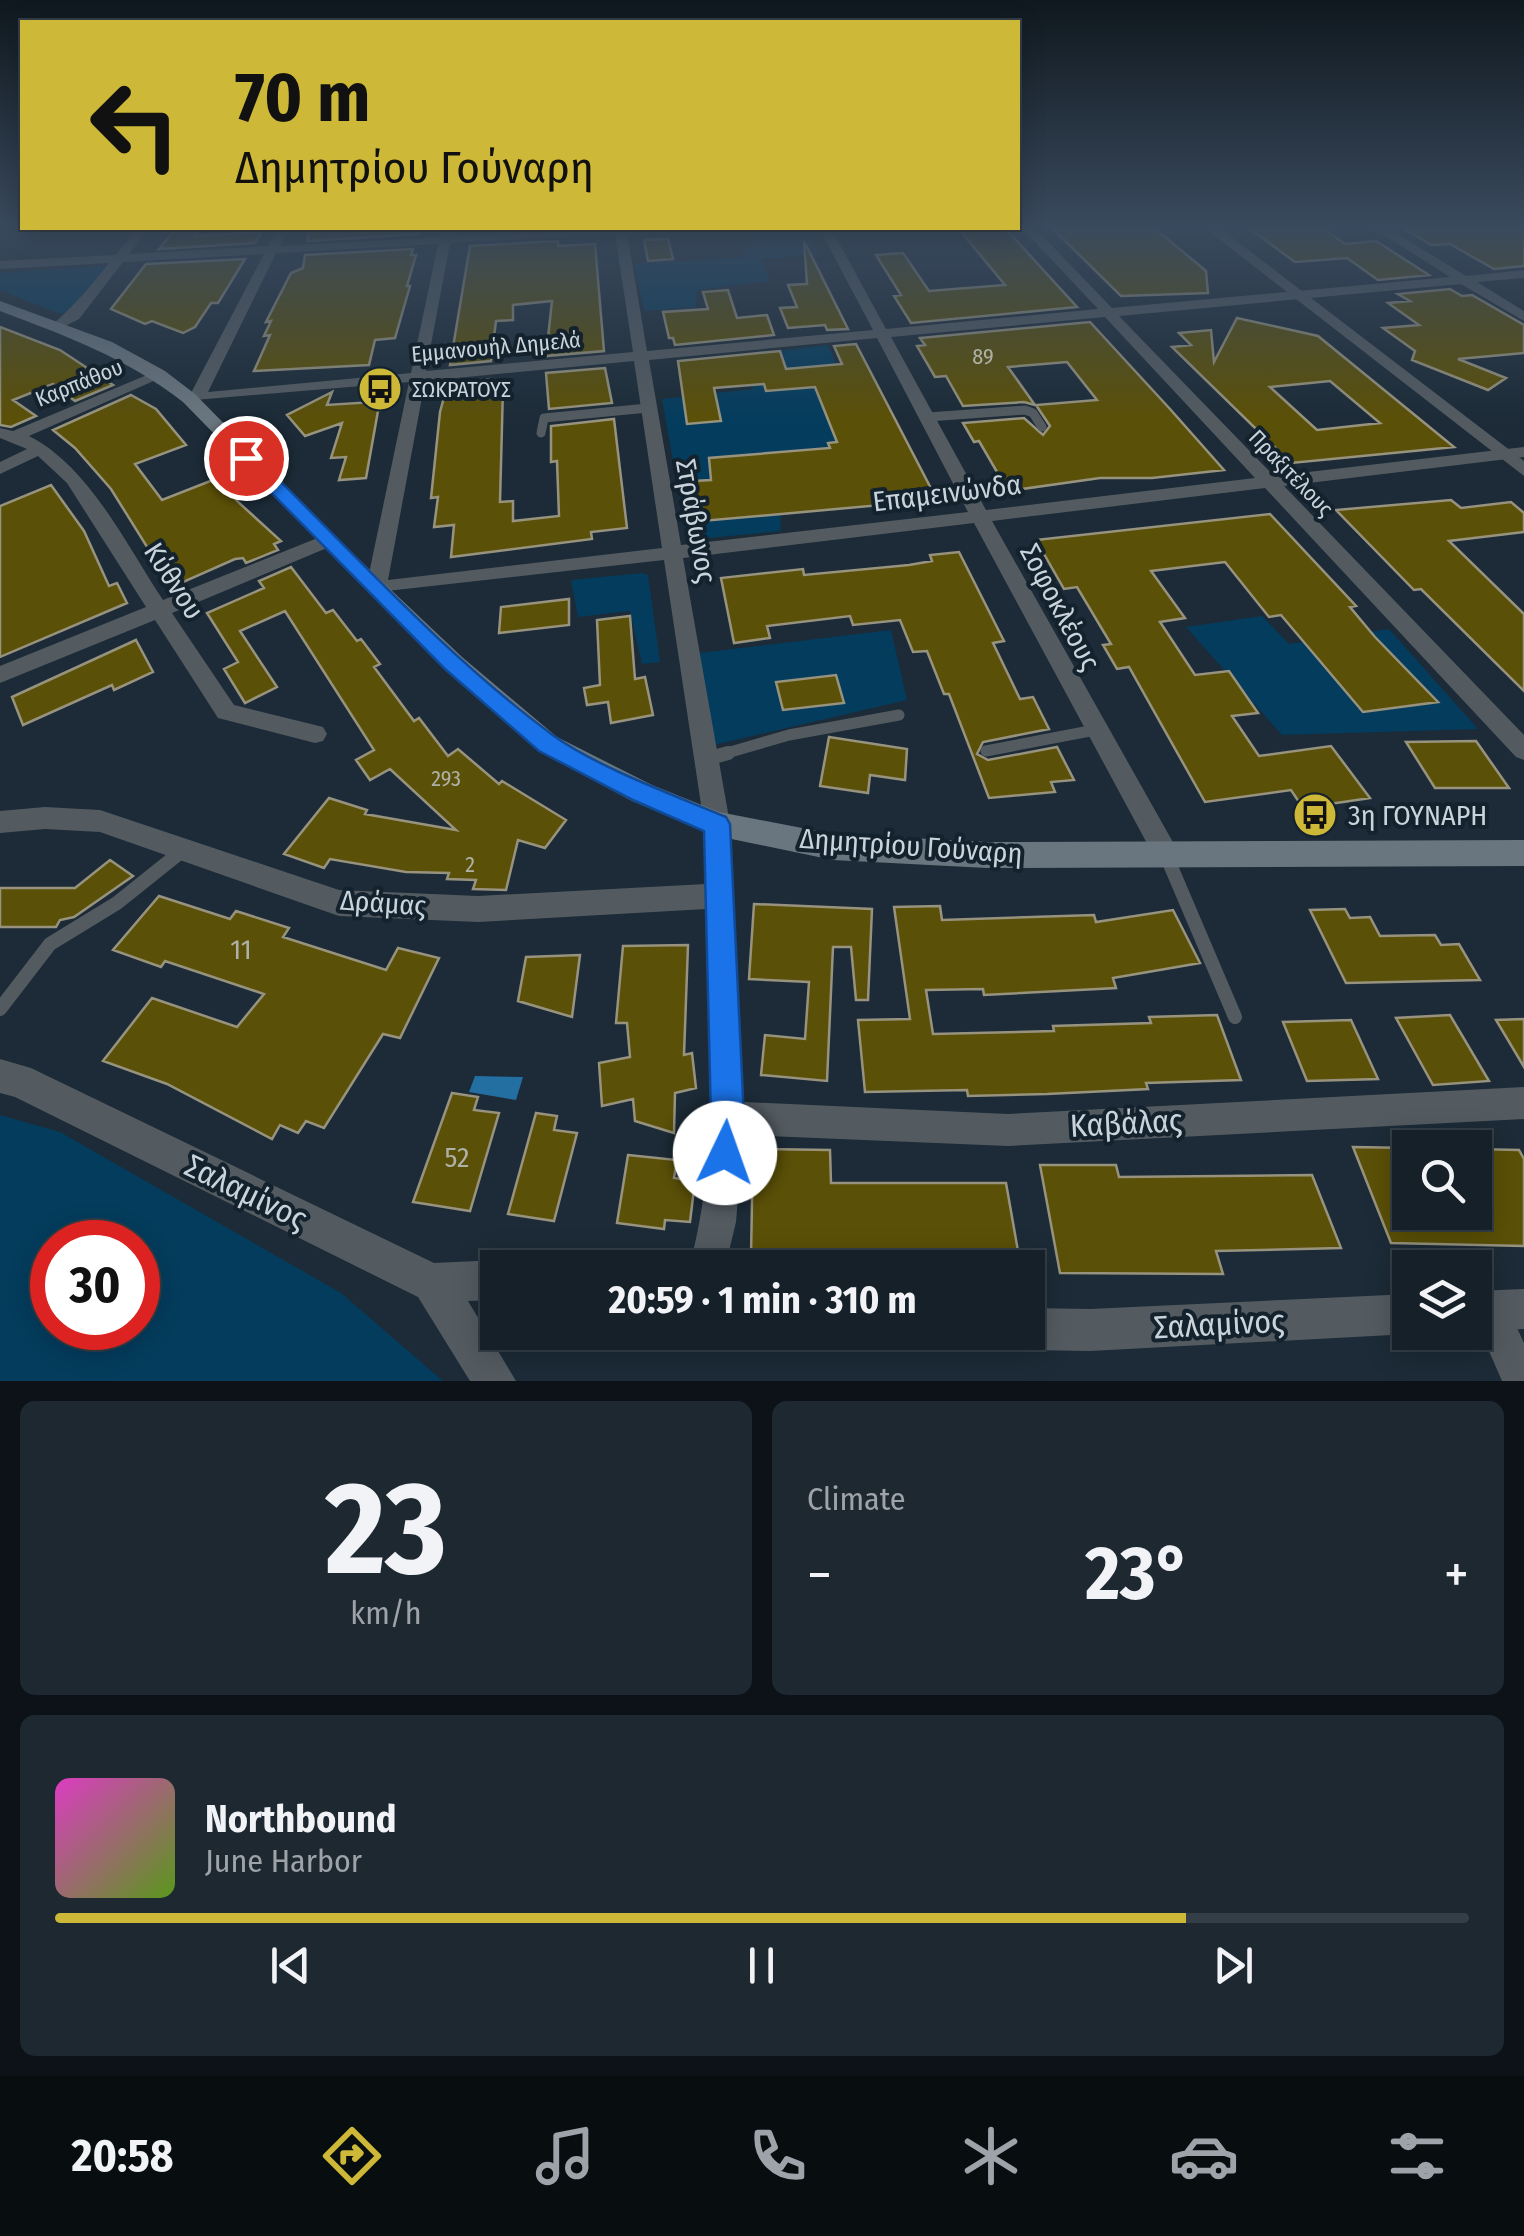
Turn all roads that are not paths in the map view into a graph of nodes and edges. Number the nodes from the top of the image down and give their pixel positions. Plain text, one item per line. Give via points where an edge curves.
1 (93, 290) edge
2 (249, 290) edge
3 (435, 290) edge
4 (629, 290) edge
5 (860, 290) edge
6 (1087, 290) edge
7 (1292, 290) edge
8 (1356, 290) edge
9 (1481, 290) edge
10 (1299, 296) junction
11 (0, 306) edge
12 (1109, 314) junction
13 (1524, 316) edge
14 (59, 325) junction
15 (884, 334) junction
16 (639, 357) junction
17 (159, 375) junction
18 (418, 377) junction
19 (193, 398) junction
20 (648, 408) junction
21 (928, 417) junction
22 (1042, 427) dead end
23 (541, 433) dead end
24 (9, 434) edge
25 (38, 450) junction
26 (1524, 452) edge
27 (1503, 454) junction
28 (0, 469) edge
29 (1524, 470) edge
30 (1268, 482) junction
31 (980, 516) junction
32 (327, 541) junction
33 (675, 552) junction
34 (376, 588) junction
35 (161, 608) junction
36 (0, 675) edge
37 (899, 715) dead end
38 (1095, 730) junction
39 (315, 734) dead end
40 (1524, 750) edge
41 (986, 751) dead end
42 (707, 759) junction
43 (0, 822) edge
44 (717, 824) junction
45 (182, 851) junction
46 (1165, 852) junction
47 (1524, 853) edge
48 (720, 896) junction
49 (0, 1009) edge
50 (1234, 1017) dead end
51 (0, 1076) edge
52 (1524, 1103) edge
53 (728, 1118) junction
54 (712, 1250) edge
55 (480, 1281) edge
56 (432, 1283) junction
57 (1496, 1310) edge
58 (1392, 1315) edge
59 (1045, 1329) edge
60 (495, 1381) edge
61 (1522, 1381) edge

1 - 14 street
2 - 19 street
3 - 18 street
4 - 16 street, Στράβωνος
5 - 15 street, Σοφοκλέους
6 - 12 street, Πραξιτέλους
7 - 10 street
8 - 10 street, Εμμανουήλ Δημελά
9 - 13 street
10 - 12 street, Εμμανουήλ Δημελά
10 - 27 street
11 - 14 main road, Δημητρίου Γούναρη
12 - 15 street, Εμμανουήλ Δημελά
12 - 30 street, Πραξιτέλους
14 - 17 main road, Δημητρίου Γούναρη
15 - 16 street, Εμμανουήλ Δημελά
15 - 21 street, Σοφοκλέους
16 - 18 street, Εμμανουήλ Δημελά
16 - 20 street, Στράβωνος
17 - 19 main road, Δημητρίου Γούναρη
17 - 24 street, Καρπάθου
18 - 19 street, Εμμανουήλ Δημελά
18 - 34 street
19 - 32 main road, Δημητρίου Γούναρη
20 - 23 lane via 544,418
20 - 33 street, Στράβωνος
21 - 22 lane via 1025,410
21 - 31 street, Σοφοκλέους
24 - 25 street, Κύθνου
25 - 28 street, Καρπάθου
25 - 35 street, Κύθνου via 74,480
26 - 27 street, Επαμεινώνδα
27 - 29 street
27 - 30 street, Επαμεινώνδα
30 - 31 street, Επαμεινώνδα
30 - 40 street, Πραξιτέλους
31 - 33 street, Επαμεινώνδα
31 - 38 street, Σοφοκλέους
32 - 34 main road, Δημητρίου Γούναρη
32 - 35 street
33 - 34 street, Επαμεινώνδα
33 - 42 street, Στράβωνος
34 - 44 main road, Δημητρίου Γούναρη via 548,744
35 - 36 street
35 - 39 street, Κύθνου via 226,712
37 - 42 lane via 789,735
38 - 41 lane
38 - 46 street, Σοφοκλέους
42 - 44 street, Στράβωνος
43 - 45 street, Δράμας via 100,821
44 - 46 main road, Δημητρίου Γούναρη via 834,847 988,856
44 - 48 street, Στράβωνος
45 - 48 street, Δράμας via 339,903 478,909
45 - 49 lane via 50,944
46 - 47 main road, Δημητρίου Γούναρη
46 - 50 lane
48 - 53 street, Στράβωνος
51 - 56 street, Σαλαμίνος via 20,1080
52 - 53 street, Καβάλας via 1008,1130
53 - 54 street, Στράβωνος
55 - 56 street, Σαλαμίνος
56 - 60 street
57 - 61 street
58 - 59 street, Σαλαμίνος

